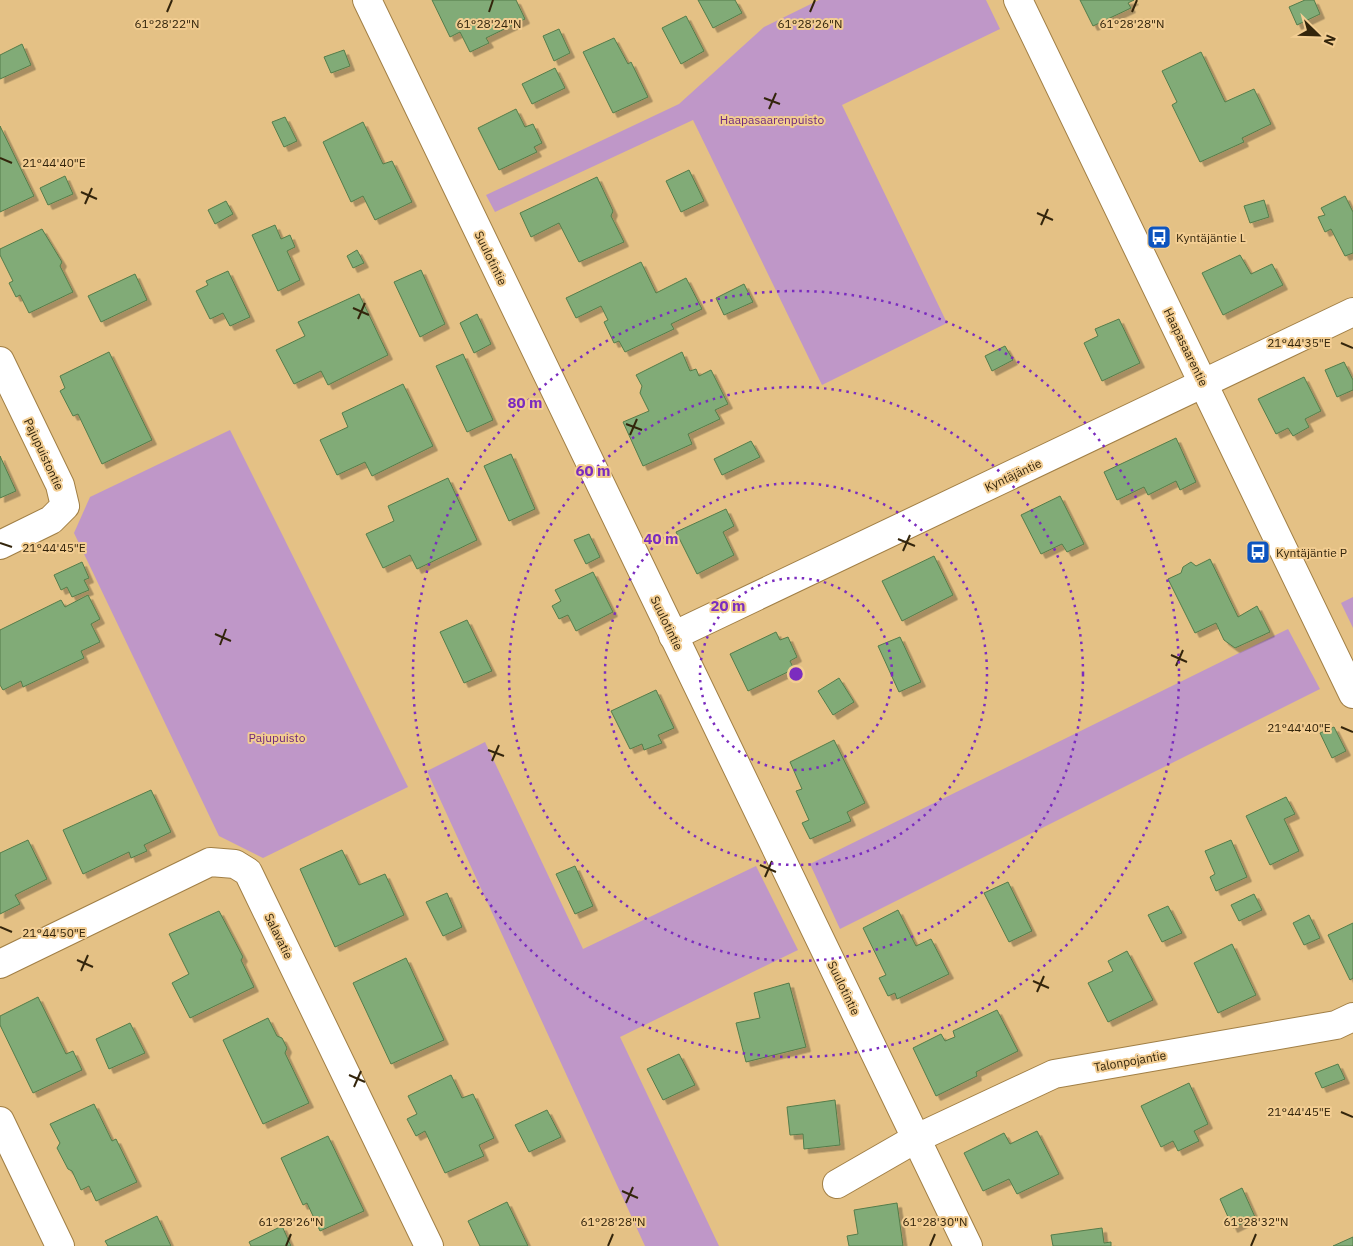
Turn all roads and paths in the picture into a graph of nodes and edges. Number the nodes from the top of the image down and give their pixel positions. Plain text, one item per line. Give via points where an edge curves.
1 (367, 0) edge
2 (1018, 0) edge
3 (1353, 312) edge
4 (0, 361) edge
5 (1204, 384) junction
6 (0, 545) edge
7 (673, 636) junction
8 (1353, 694) edge
9 (0, 964) edge
10 (1353, 1017) edge
11 (0, 1121) edge
12 (916, 1138) junction
13 (837, 1184) dead end
14 (60, 1246) edge
15 (429, 1246) edge
16 (968, 1246) edge

1 - 7 street, Suulotintie
2 - 5 street, Haapasaarentie
3 - 5 street, Kyntäjäntie
4 - 6 street, Pajupuistontie via 60,485 65,506 51,520
5 - 7 street, Kyntäjäntie
5 - 8 street, Haapasaarentie
7 - 12 street, Suulotintie
9 - 15 street, Salavatie via 210,862 235,864 248,872
10 - 12 street, Talonpojantie via 1336,1025 1054,1074
11 - 14 street
12 - 13 street, Talonpojantie
12 - 16 street, Suulotintie

